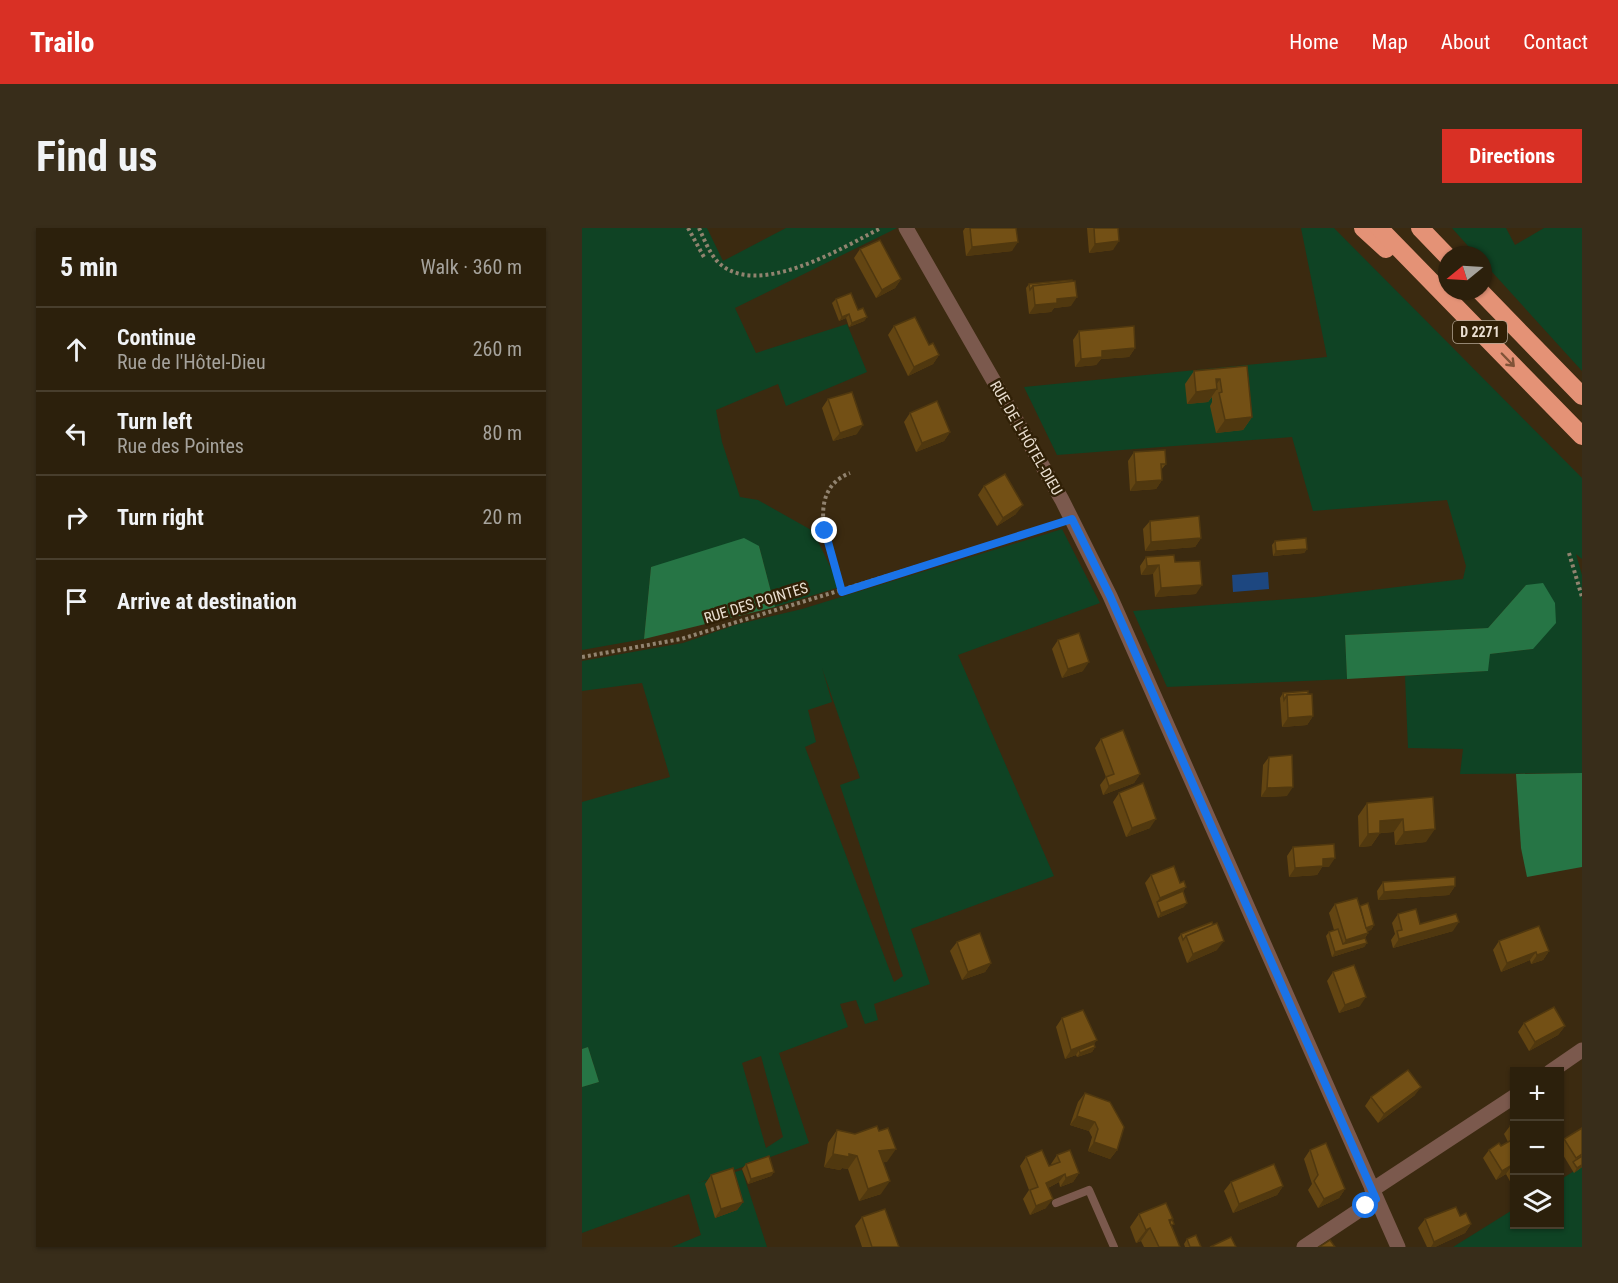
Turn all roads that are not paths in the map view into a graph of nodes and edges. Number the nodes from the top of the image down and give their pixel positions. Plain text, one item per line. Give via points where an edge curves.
1 (906, 228) edge
2 (1363, 228) edge
3 (1379, 228) edge
4 (1420, 228) edge
5 (1433, 228) edge
6 (1447, 246) edge
7 (1438, 247) edge
8 (1489, 300) edge
9 (1491, 343) junction
10 (1582, 396) edge
11 (1582, 436) edge
12 (1582, 1050) edge
13 (1556, 1067) edge
14 (1510, 1099) edge
15 (1374, 1194) junction
16 (1056, 1203) dead end
17 (1114, 1247) edge
18 (1304, 1247) edge
19 (1398, 1247) edge

1 - 15 street, RUE DE L'HÔTEL-DIEU via 1072,519 1110,596
2 - 9 highway
3 - 9 highway, D 2271
4 - 7 highway
5 - 6 highway
8 - 10 highway, D 2271
9 -> 11 highway, D 2271
12 - 13 street
14 - 15 street
15 - 18 street
15 - 19 street, RUE DE L'HÔTEL-DIEU
16 - 17 lane via 1089,1190

